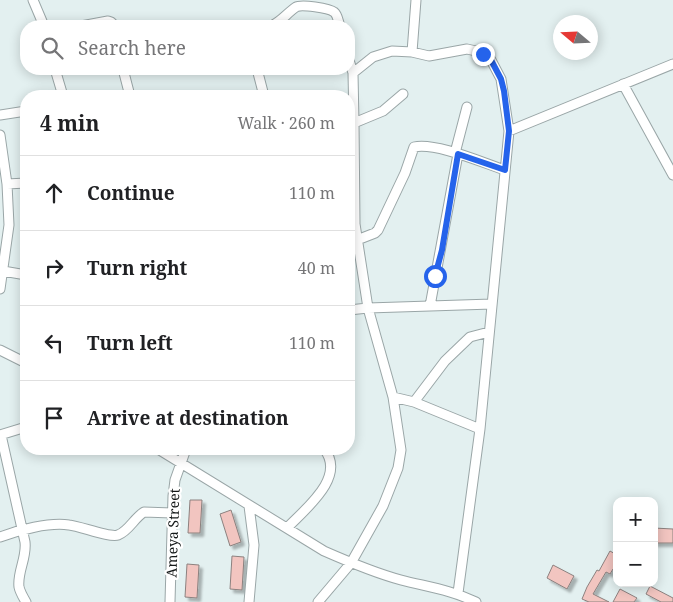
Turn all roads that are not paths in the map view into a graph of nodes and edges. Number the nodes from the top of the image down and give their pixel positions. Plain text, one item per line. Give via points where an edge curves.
1 (34, 0) edge
2 (416, 0) edge
3 (42, 20) edge
4 (280, 20) edge
5 (338, 20) edge
6 (412, 52) junction
7 (673, 64) edge
8 (355, 71) edge
9 (58, 75) edge
10 (125, 75) edge
11 (259, 75) edge
12 (353, 75) edge
13 (623, 84) junction
14 (61, 90) edge
15 (128, 90) edge
16 (262, 90) edge
17 (352, 90) edge
18 (403, 94) dead end
19 (467, 107) dead end
20 (20, 112) edge
21 (0, 115) edge
22 (355, 123) edge
23 (509, 131) junction
24 (0, 135) edge
25 (457, 154) junction
26 (505, 170) junction
27 (673, 175) edge
28 (20, 183) edge
29 (7, 184) junction
30 (4, 224) edge
31 (355, 234) edge
32 (357, 240) junction
33 (3, 271) junction
34 (20, 275) edge
35 (0, 289) edge
36 (492, 304) junction
37 (430, 306) junction
38 (368, 308) junction
39 (355, 309) edge
40 (489, 332) junction
41 (0, 350) edge
42 (20, 360) edge
43 (393, 397) junction
44 (414, 402) junction
45 (20, 428) edge
46 (480, 429) junction
47 (0, 435) edge
48 (169, 455) edge
49 (184, 455) edge
50 (326, 455) edge
51 (181, 462) junction
52 (249, 506) junction
53 (172, 514) junction
54 (287, 528) junction
55 (22, 530) junction
56 (0, 537) edge
57 (351, 563) junction
58 (458, 593) junction
59 (26, 602) edge
60 (170, 602) edge
61 (249, 602) edge
62 (318, 602) edge
63 (476, 602) edge

1 - 3 street
2 - 6 street
4 - 5 street via 295,7 304,5 332,11
6 - 8 street via 392,51 372,57
6 - 23 street via 433,56 467,49 491,60 501,79
7 - 13 street
9 - 14 street
10 - 15 street
11 - 16 street
12 - 17 street
13 - 23 street
13 - 27 street
18 - 22 street via 383,111
19 - 25 street
20 - 21 street
23 - 26 street
24 - 29 street
25 - 26 street
25 - 32 street via 432,147 414,147 378,230
25 - 37 street
26 - 36 street
28 - 29 street
29 - 30 street
30 - 33 street
31 - 32 street
32 - 38 street
33 - 34 street
33 - 35 street
36 - 37 street
36 - 40 street
37 - 38 street
38 - 39 street
38 - 43 street
40 - 44 street via 470,337 445,361
40 - 46 street
41 - 42 street
43 - 44 street
43 - 57 street via 401,450 398,468 383,506
44 - 46 street
45 - 47 street
46 - 58 street
47 - 55 street
48 - 51 street
49 - 51 street, Ameya Street
50 - 54 street via 330,466 328,483
51 - 52 street
51 - 53 street, Ameya Street via 175,480
52 - 54 street
52 - 61 street via 254,545
53 - 55 street via 142,512 125,531 114,536 68,524
53 - 60 street, Ameya Street
54 - 57 street
55 - 56 street
55 - 59 street via 26,546 19,589
57 - 58 street via 400,580
57 - 62 street
58 - 63 street

